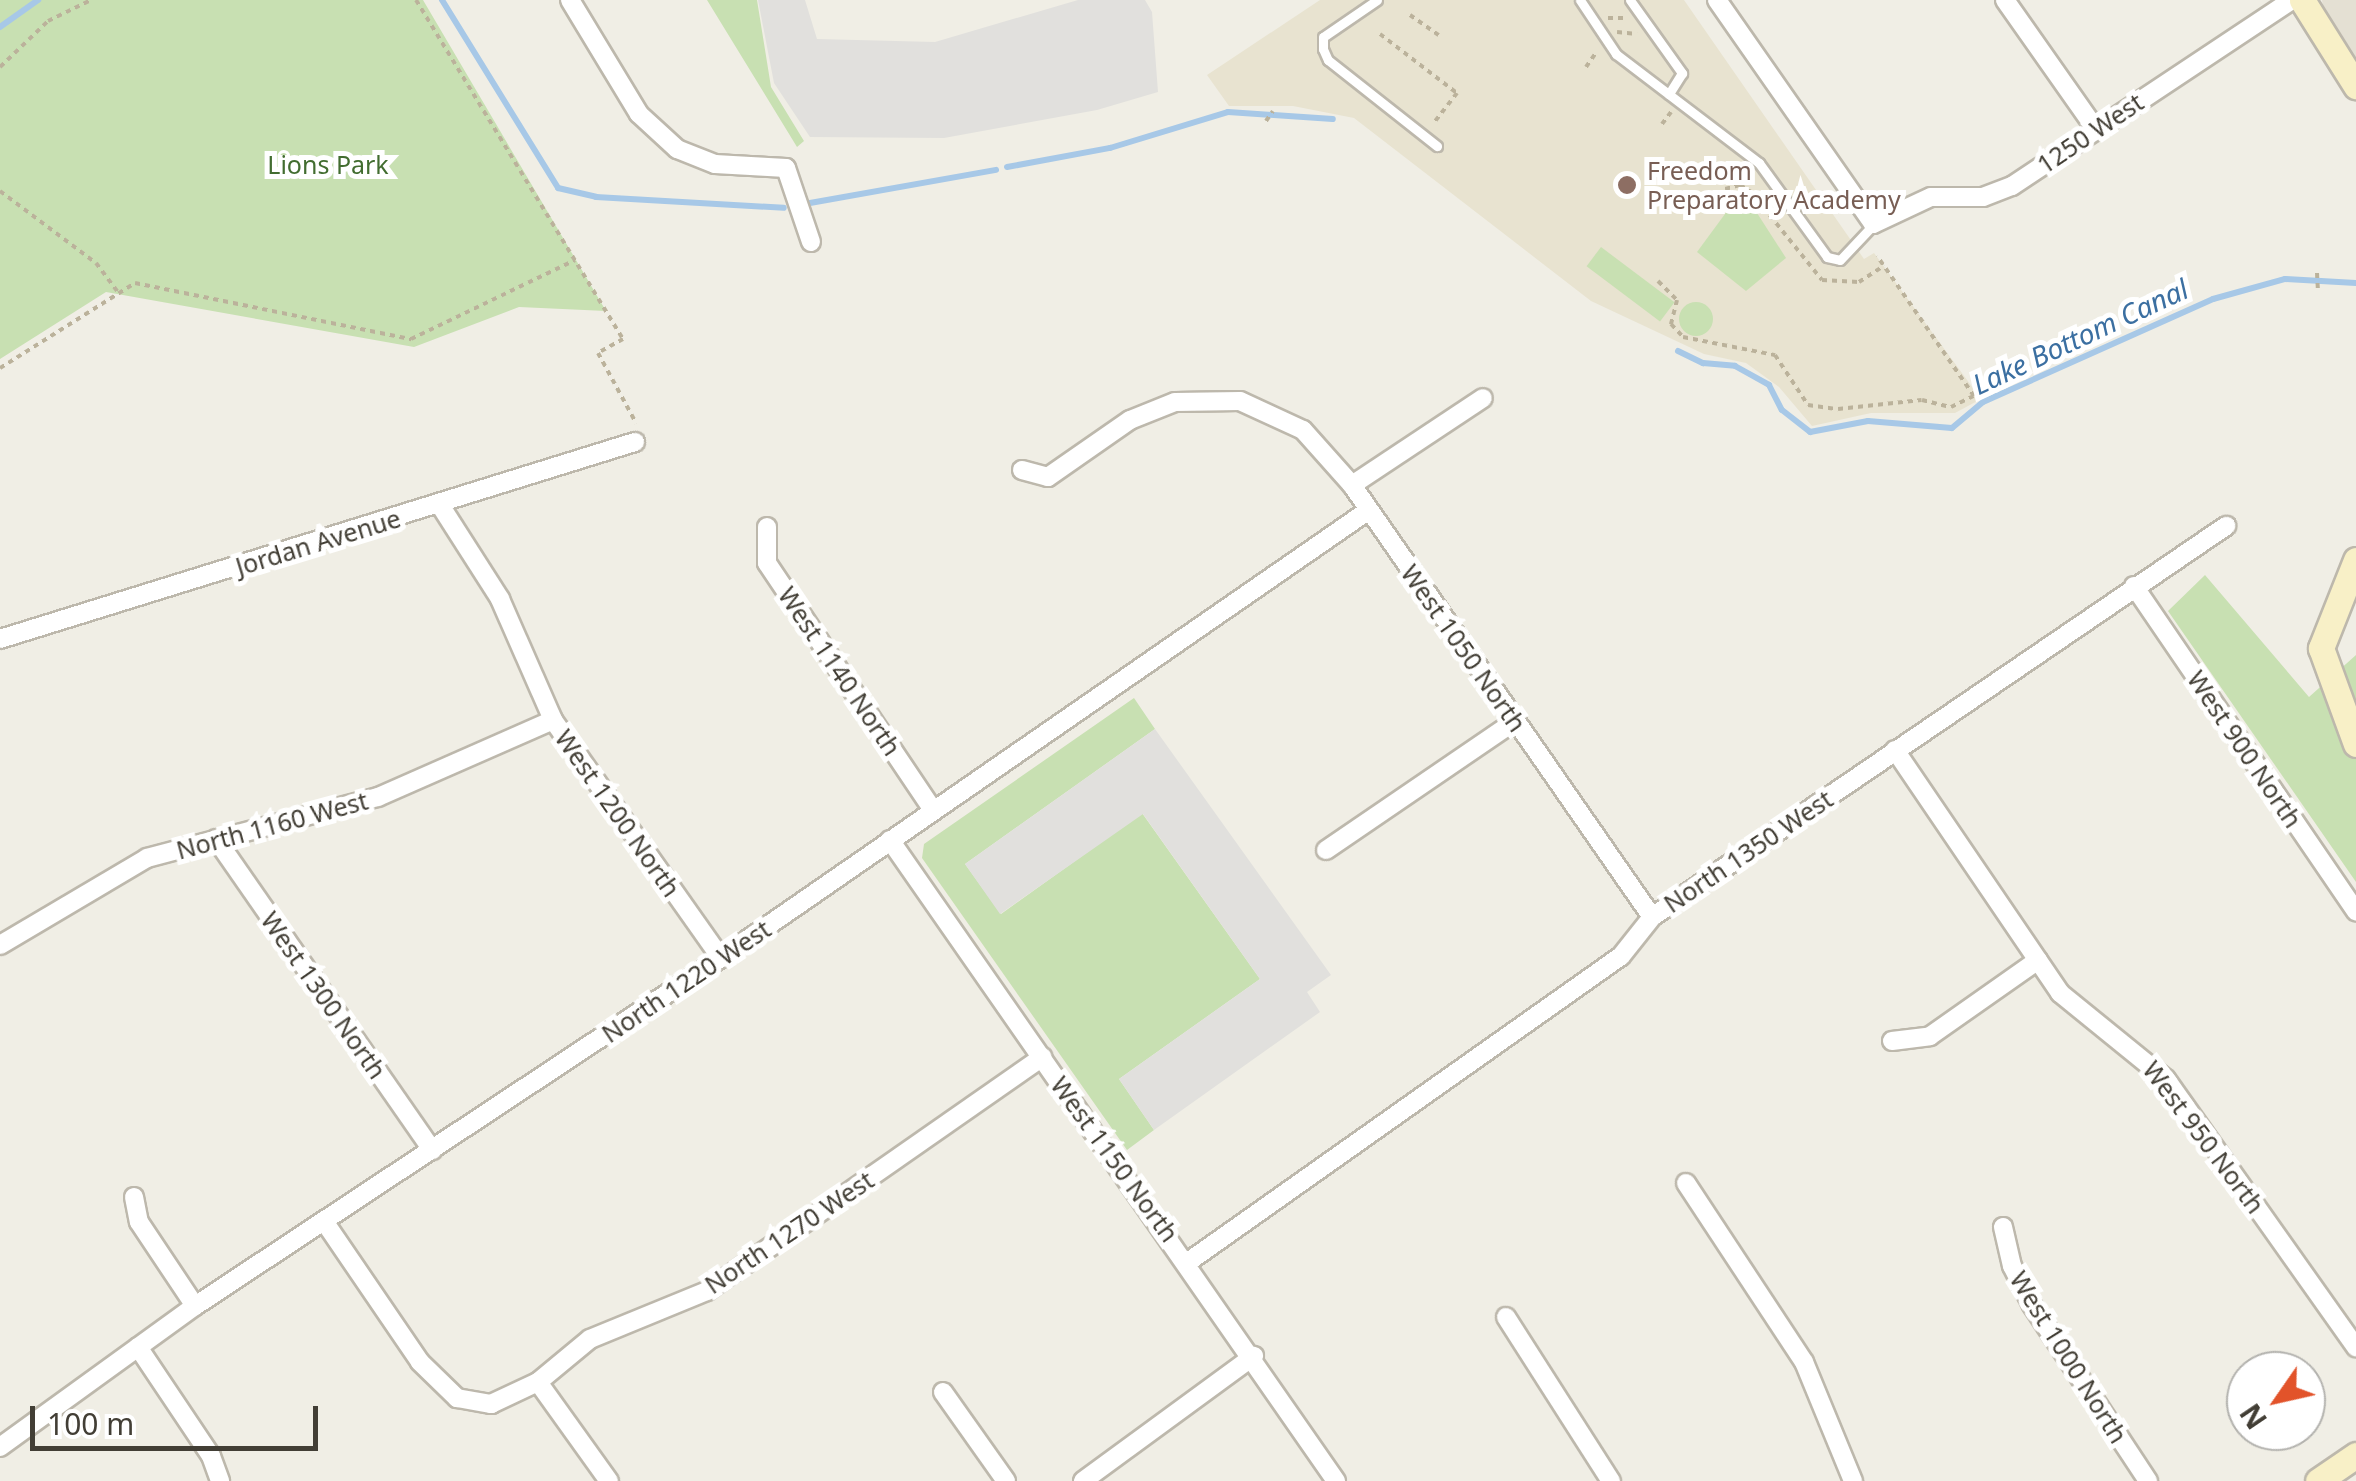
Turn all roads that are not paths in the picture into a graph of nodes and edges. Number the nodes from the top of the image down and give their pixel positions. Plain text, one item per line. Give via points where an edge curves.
1 (570, 0) edge
2 (1377, 0) edge
3 (1580, 0) edge
4 (1630, 0) edge
5 (1717, 0) edge
6 (2005, 0) edge
7 (2292, 0) edge
8 (2302, 0) edge
9 (2356, 86) edge
10 (1669, 94) junction
11 (2095, 128) junction
12 (1438, 146) dead end
13 (1873, 224) junction
14 (811, 242) dead end
15 (1483, 398) dead end
16 (636, 434) road end
17 (1022, 470) dead end
18 (1352, 486) junction
19 (440, 505) junction
20 (1368, 510) junction
21 (767, 526) dead end
22 (2226, 526) dead end
23 (2356, 560) edge
24 (2134, 586) junction
25 (0, 639) edge
26 (553, 720) junction
27 (1514, 721) junction
28 (2356, 744) edge
29 (1895, 750) junction
30 (932, 809) junction
31 (216, 839) junction
32 (890, 840) junction
33 (1326, 850) dead end
34 (2356, 912) edge
35 (1652, 916) junction
36 (0, 945) edge
37 (721, 958) junction
38 (2038, 960) junction
39 (1892, 1041) dead end
40 (1042, 1057) junction
41 (432, 1150) junction
42 (1686, 1183) dead end
43 (134, 1198) dead end
44 (326, 1224) junction
45 (2003, 1227) dead end
46 (1188, 1262) junction
47 (195, 1306) junction
48 (1506, 1317) dead end
49 (2356, 1347) edge
50 (138, 1348) junction
51 (1254, 1356) junction
52 (538, 1382) junction
53 (943, 1392) dead end
54 (0, 1447) edge
55 (2356, 1454) edge
56 (220, 1481) edge
57 (610, 1481) edge
58 (1006, 1481) edge
59 (1084, 1481) edge
60 (1336, 1481) edge
61 (1611, 1481) edge
62 (1853, 1481) edge
63 (2148, 1481) edge
64 (2318, 1481) edge

1 - 14 street via 639,114 677,149 716,164 786,168
2 - 12 lane via 1323,37 1323,50
3 - 10 lane via 1616,54
4 - 10 lane via 1682,73
5 - 13 street
6 - 11 street
7 - 11 street, 1250 West
8 - 9 street
10 - 13 lane via 1759,163 1828,258 1840,260
11 - 13 street, 1250 West via 2000,192 1931,197
15 - 18 street
16 - 19 street, Jordan Avenue
17 - 18 street, West 1050 North via 1048,476 1130,420 1175,402 1218,399 1253,406 1304,430
18 - 20 street, West 1050 North
19 - 25 street, Jordan Avenue
19 - 26 street, West 1200 North via 500,599
20 - 27 street, West 1050 North
20 - 30 street, North 1220 West
21 - 30 street, West 1140 North via 767,563
22 - 24 street, North 1350 West
23 - 28 street via 2322,648
24 - 29 street, North 1350 West
24 - 34 street, West 900 North
26 - 31 street, North 1160 West via 378,797
26 - 37 street, West 1200 North
27 - 33 street
27 - 35 street, West 1050 North
29 - 35 street, North 1350 West
29 - 38 street, West 950 North
30 - 32 street, North 1220 West
31 - 36 street, North 1160 West via 118,871
31 - 41 street, West 1300 North
32 - 37 street, North 1220 West
32 - 40 street, West 1150 North
35 - 46 street, North 1350 West via 1621,956
37 - 41 street, North 1220 West
38 - 39 street via 1930,1036
38 - 49 street, West 950 North via 2084,1018 2144,1056 2166,1079
40 - 46 street, West 1150 North
40 - 52 street, North 1270 West via 706,1291 590,1339
41 - 44 street, North 1220 West
42 - 62 street via 1804,1362
43 - 47 street via 139,1222
44 - 47 street, North 1220 West
44 - 52 street, North 1270 West via 420,1362 470,1405 491,1404
45 - 63 street, West 1000 North via 2032,1306
46 - 51 street, West 1150 North
47 - 50 street, North 1220 West
48 - 61 street
50 - 54 street, North 1220 West
50 - 56 street via 212,1456
51 - 59 street
51 - 60 street, West 1150 North
52 - 57 street
53 - 58 street
55 - 64 street

